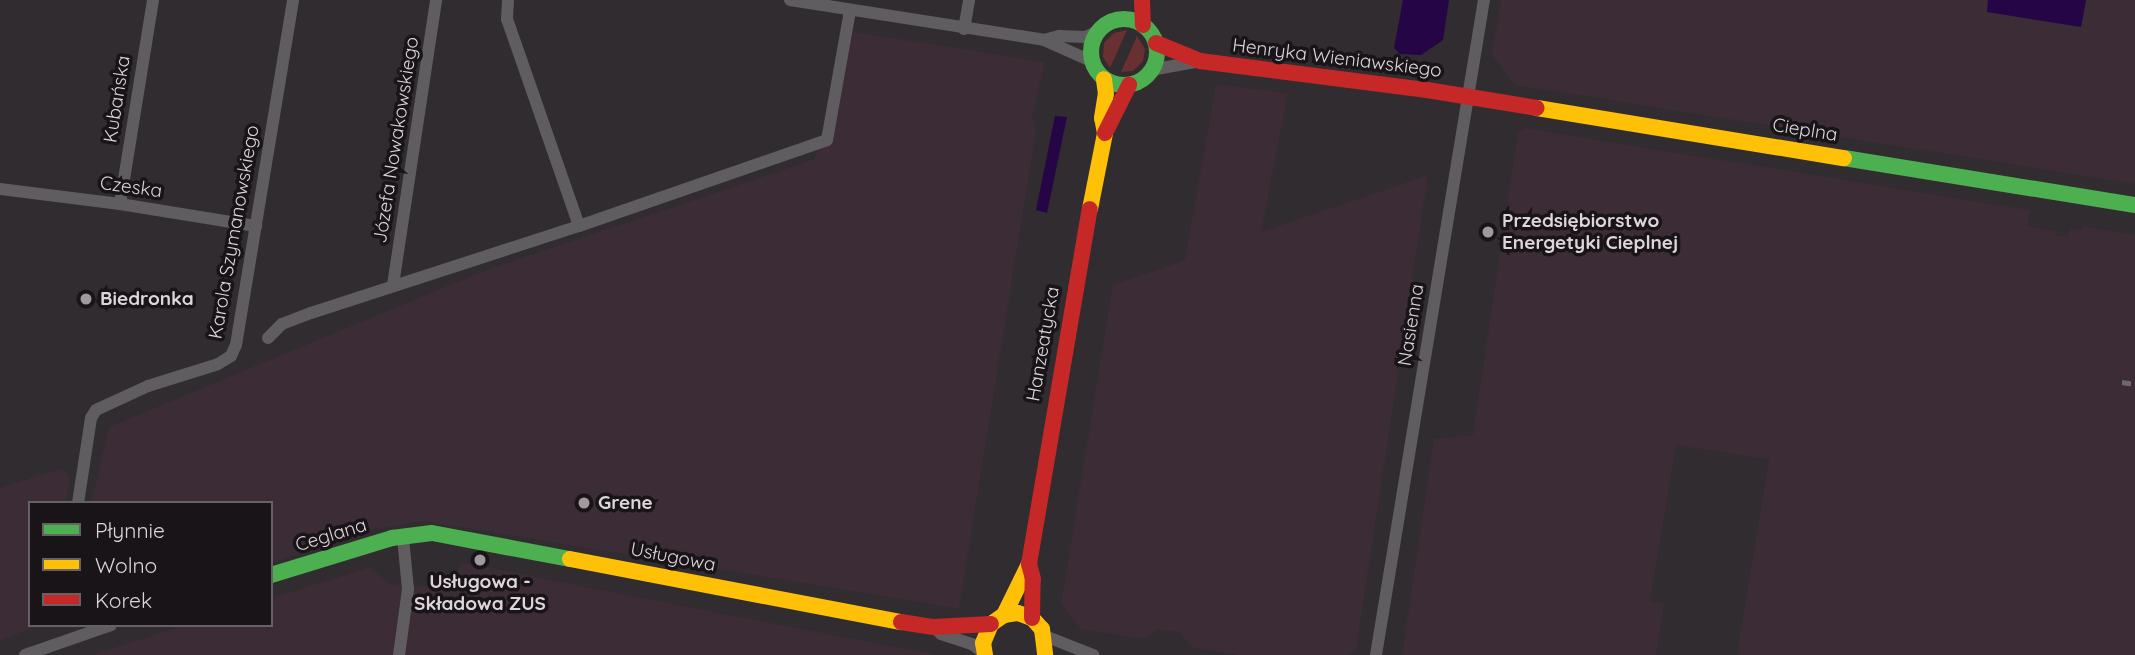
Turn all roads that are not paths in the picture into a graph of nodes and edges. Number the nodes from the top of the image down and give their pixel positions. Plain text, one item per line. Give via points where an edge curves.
1 (153, 0) edge
2 (293, 0) edge
3 (436, 0) edge
4 (508, 0) edge
5 (790, 0) edge
6 (969, 0) edge
7 (1127, 0) edge
8 (1142, 0) edge
9 (1484, 0) edge
10 (850, 11) junction
11 (1116, 19) junction
12 (1143, 25) junction
13 (964, 29) junction
14 (1097, 32) junction
15 (1044, 40) junction
16 (1156, 43) junction
17 (1091, 61) junction
18 (1200, 61) junction
19 (1152, 70) junction
20 (1104, 79) junction
21 (1129, 85) junction
22 (1468, 97) junction
23 (1105, 133) junction
24 (0, 189) edge
25 (120, 204) junction
26 (2135, 205) edge
27 (256, 226) junction
28 (579, 226) junction
29 (393, 285) junction
30 (268, 338) dead end
31 (78, 501) edge
32 (403, 538) junction
33 (1029, 564) junction
34 (273, 574) edge
35 (1032, 618) junction
36 (997, 620) junction
37 (65, 627) edge
38 (105, 627) edge
39 (934, 627) junction
40 (1045, 636) junction
41 (64, 640) junction
42 (985, 654) edge
43 (25, 655) edge
44 (399, 655) edge
45 (1045, 655) edge
46 (1093, 655) edge
47 (1376, 655) edge

1 - 25 street, Kubańska
2 - 27 street, Karola Szymanowskiego
3 - 29 street, Józefa Nowakowskiego
4 - 28 street via 507,19
5 - 10 street
6 - 13 street
7 - 11 street
8 - 12 street
9 - 22 street, Nasienna
10 - 13 street
10 - 28 street via 827,140
11 - 12 street
11 - 14 street
12 - 16 street
13 - 15 street
14 - 15 street
14 - 17 street
15 - 17 street
16 - 18 street, Henryka Wieniawskiego
16 - 19 street
17 - 20 street
18 - 19 street, Henryka Wieniawskiego
18 - 22 street, Henryka Wieniawskiego
19 - 21 street
20 - 21 street
20 - 23 street, Hanzeatycka
21 - 23 street, Hanzeatycka
22 - 26 street, Cieplna
22 - 47 street, Nasienna
23 - 33 street, Hanzeatycka via 1076,276
24 - 25 street, Czeska
25 - 27 street, Czeska
27 - 31 street, Karola Szymanowskiego via 231,356 96,410
28 - 29 street
29 - 30 street via 282,324
32 - 34 street, Ceglana
32 - 39 street, Usługowa via 432,533 456,536
32 - 44 street via 408,589
33 - 35 street, Hanzeatycka
33 - 36 street, Hanzeatycka via 1013,602
35 - 36 street, Usługowa via 1018,613
35 - 40 street
36 - 39 street, Usługowa
36 - 42 street, Hanzeatycka via 985,633
37 - 41 street
38 - 41 street
39 - 42 street, Usługowa via 949,639 972,644
40 - 45 street
40 - 46 street
41 - 43 street

